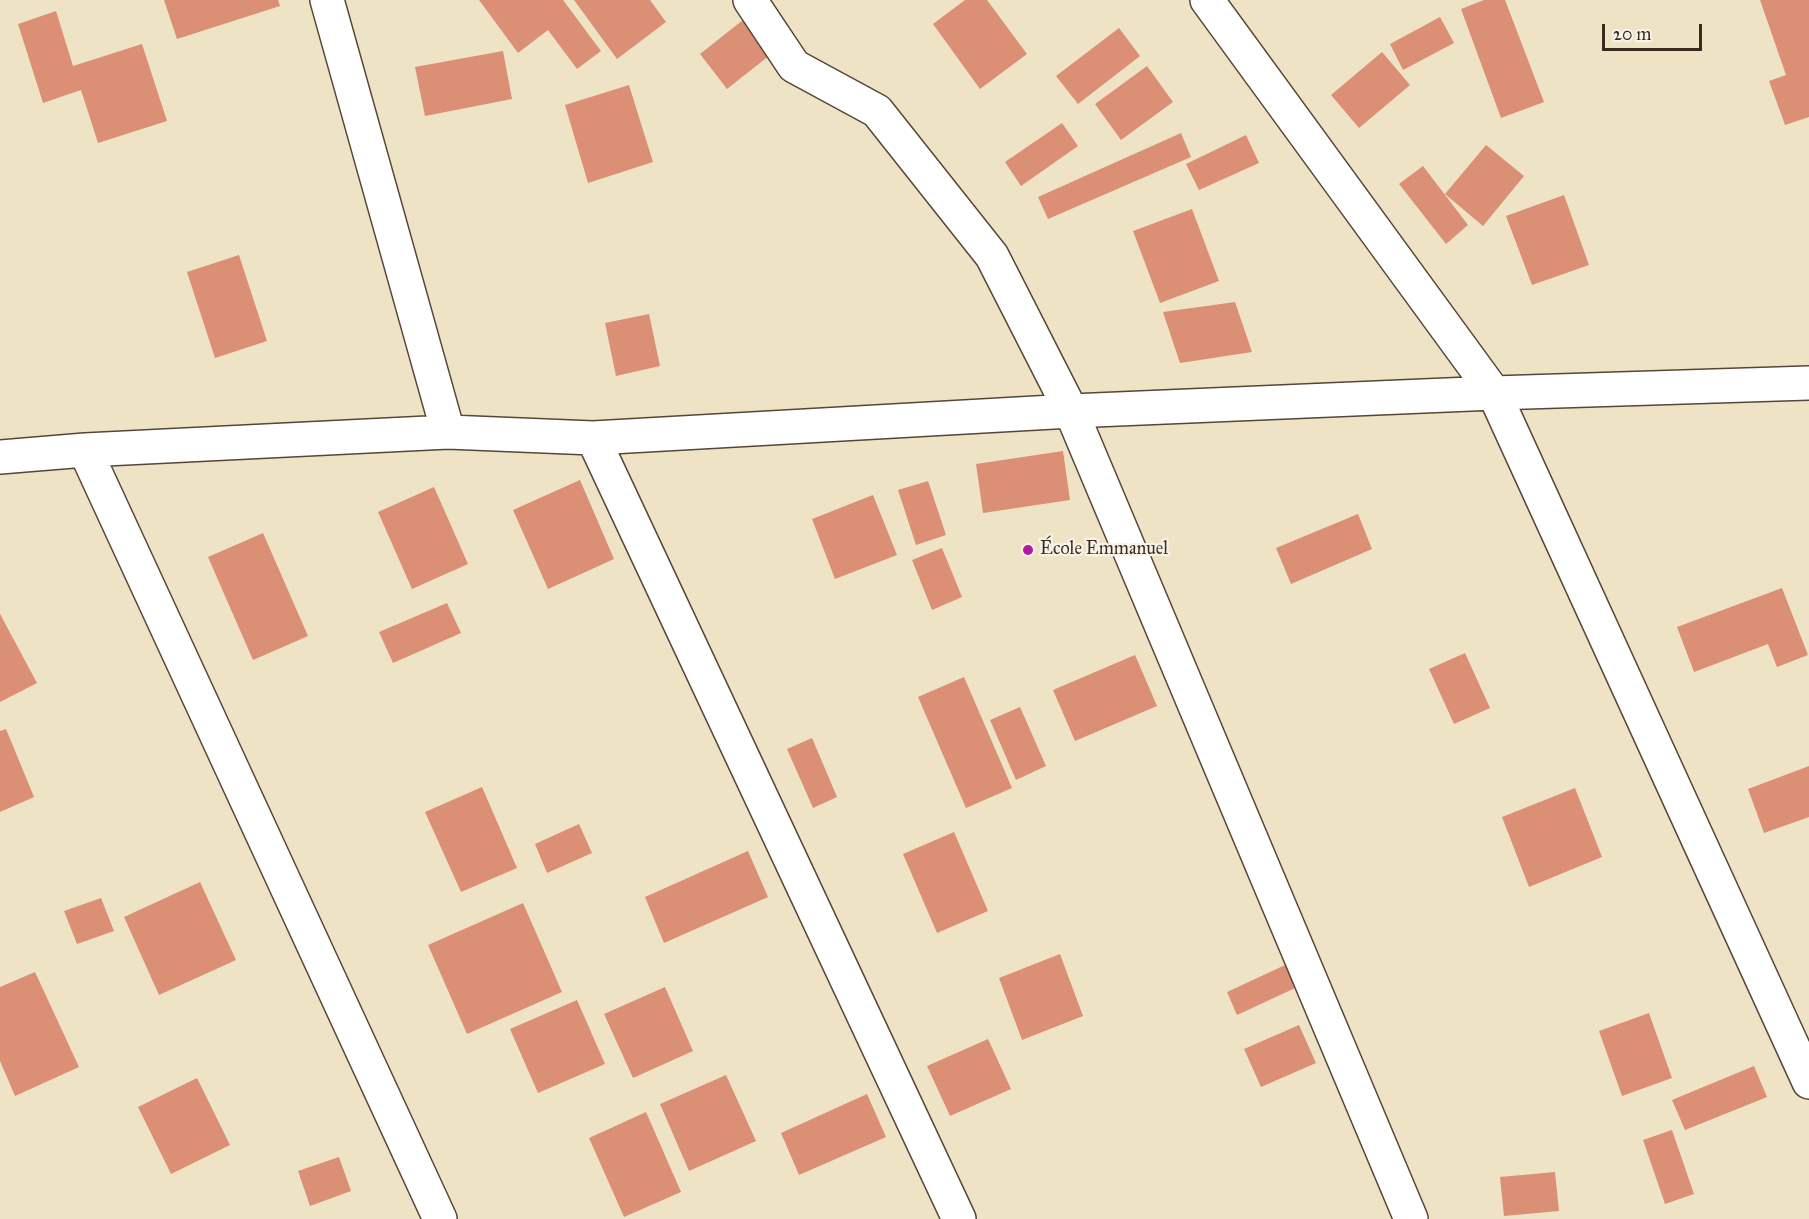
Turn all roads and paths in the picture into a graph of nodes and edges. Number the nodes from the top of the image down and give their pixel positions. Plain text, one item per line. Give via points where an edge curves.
1 (327, 0) edge
2 (750, 0) edge
3 (1207, 0) edge
4 (1809, 383) edge
5 (1494, 393) junction
6 (1071, 411) junction
7 (448, 432) junction
8 (593, 438) junction
9 (85, 450) junction
10 (0, 457) edge
11 (1809, 1082) edge
12 (440, 1219) edge
13 (959, 1219) edge
14 (1411, 1219) edge

1 - 7 street
2 - 6 street via 794,66 877,111 992,256
3 - 5 street
4 - 5 street
5 - 6 street
5 - 11 street
6 - 8 street
6 - 14 street
7 - 8 street
7 - 9 street
8 - 13 street
9 - 10 street
9 - 12 street

